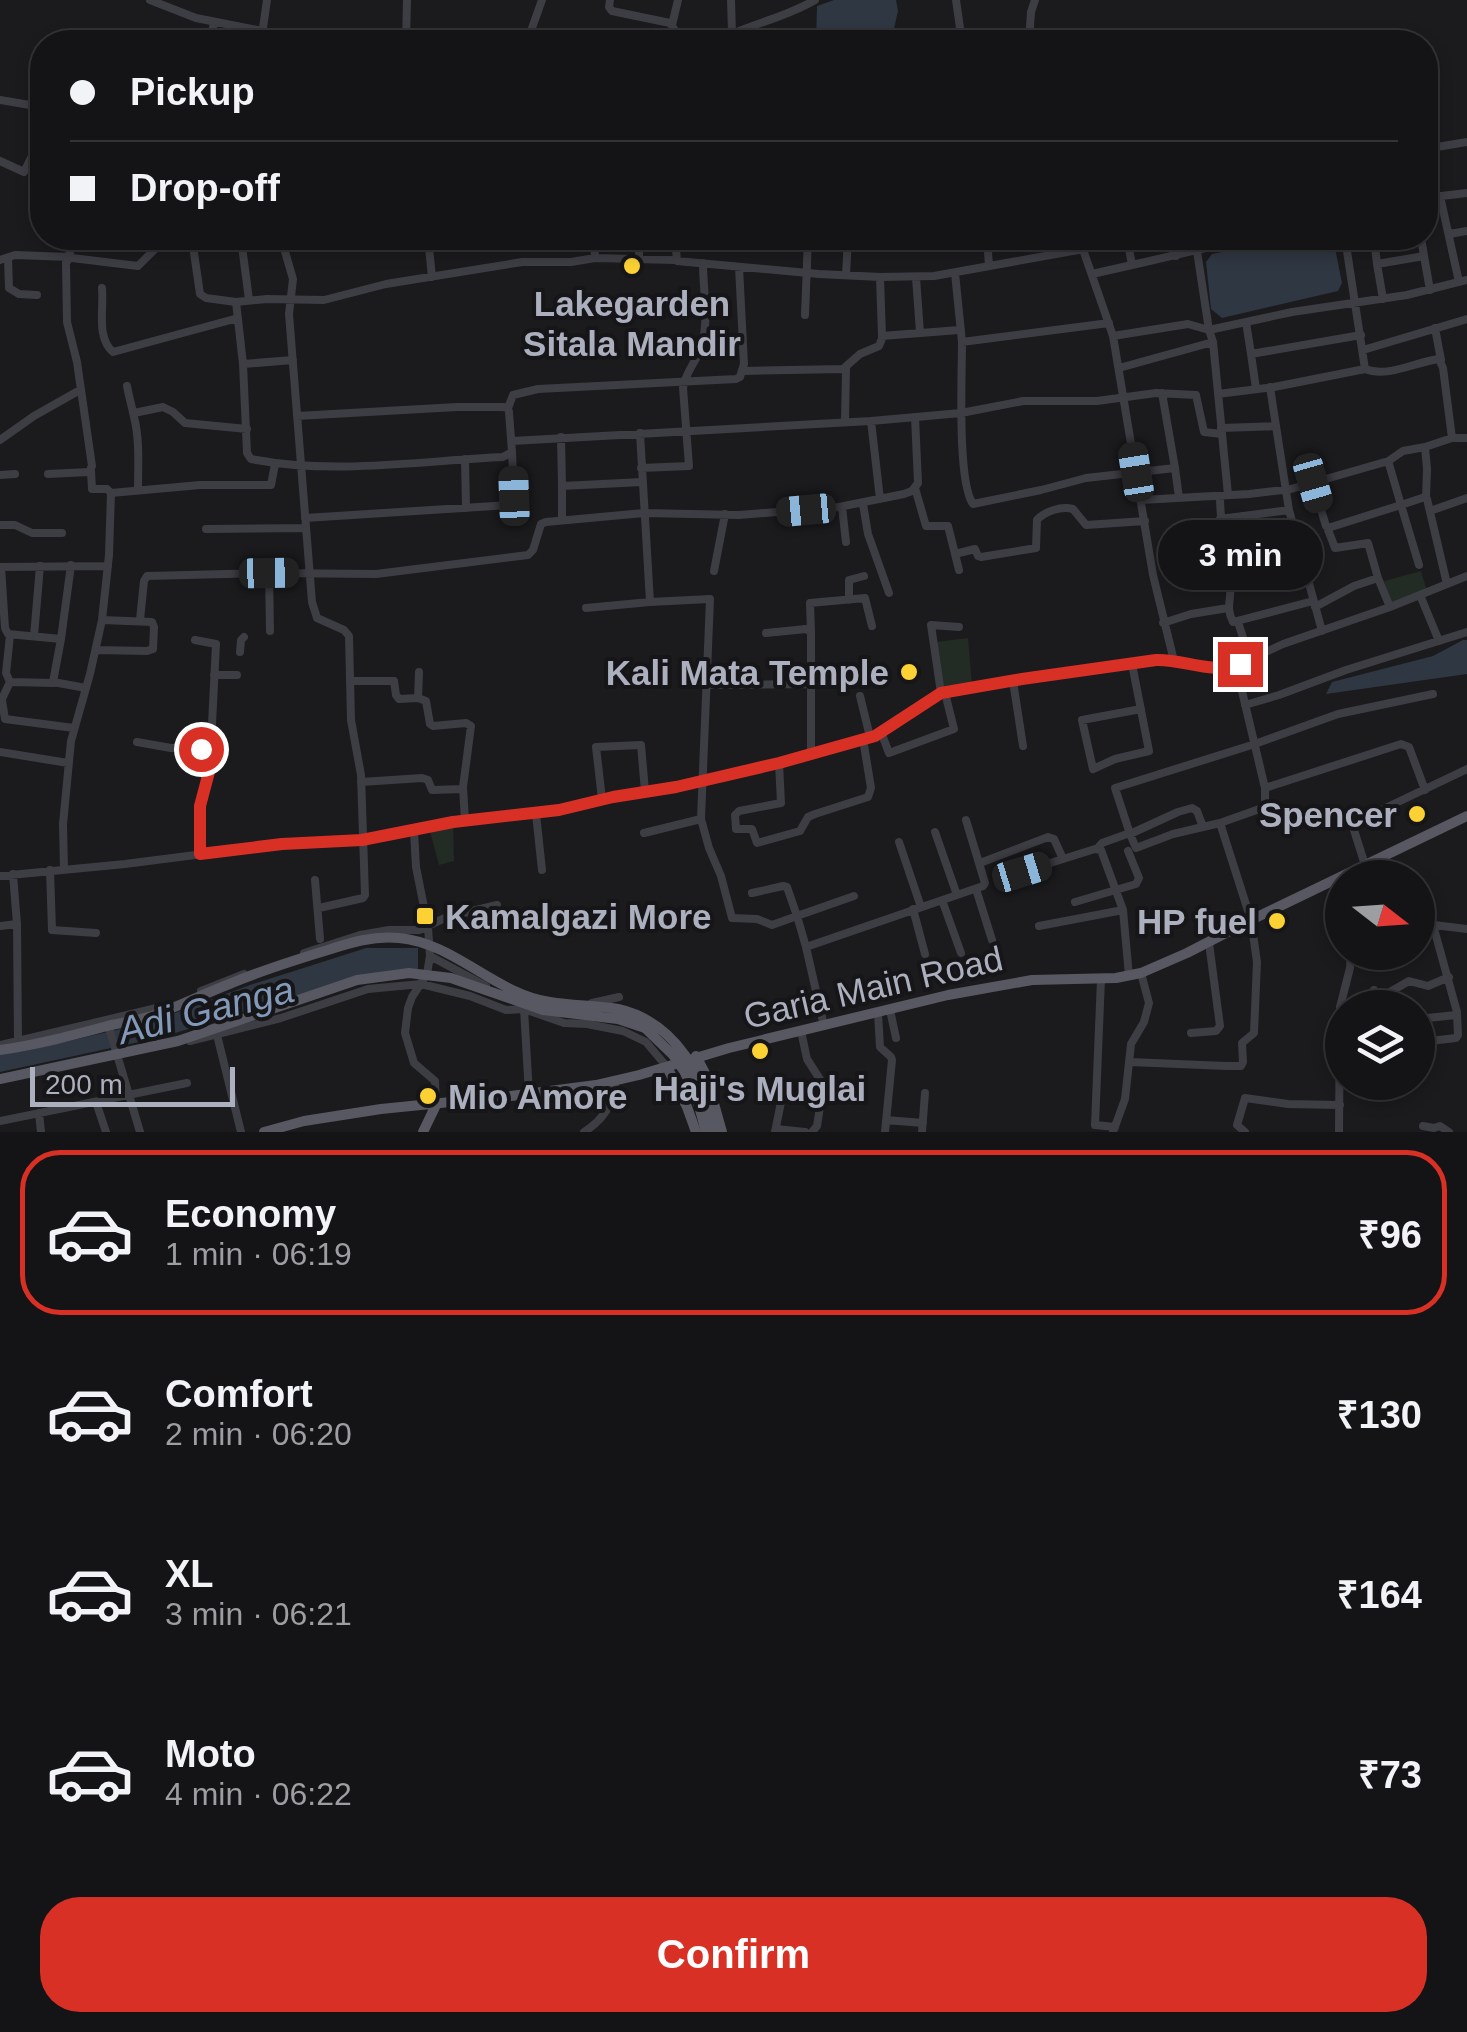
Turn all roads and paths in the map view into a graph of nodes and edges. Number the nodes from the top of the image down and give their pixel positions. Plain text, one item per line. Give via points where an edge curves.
1 (267, 0) edge
2 (407, 0) edge
3 (542, 0) edge
4 (610, 0) edge
5 (678, 0) edge
6 (731, 0) edge
7 (956, 0) edge
8 (1034, 0) edge
9 (156, 1) edge
10 (812, 1) edge
11 (214, 22) junction
12 (672, 25) junction
13 (212, 30) edge
14 (257, 30) edge
15 (262, 30) edge
16 (406, 30) edge
17 (531, 30) edge
18 (672, 30) edge
19 (732, 30) edge
20 (740, 30) edge
21 (960, 30) edge
22 (1030, 30) edge
23 (0, 100) edge
24 (30, 104) edge
25 (1467, 142) edge
26 (1438, 147) edge
27 (30, 160) edge
28 (0, 161) edge
29 (1467, 192) edge
30 (1440, 196) joint
31 (1467, 231) edge
32 (1449, 234) junction
33 (70, 250) edge
34 (155, 250) edge
35 (197, 250) edge
36 (243, 250) edge
37 (284, 250) edge
38 (429, 250) edge
39 (595, 250) edge
40 (639, 250) edge
41 (676, 250) edge
42 (807, 250) edge
43 (847, 250) edge
44 (988, 250) edge
45 (1078, 250) edge
46 (1084, 250) edge
47 (1129, 250) edge
48 (1175, 250) edge
49 (1347, 250) edge
50 (1375, 250) edge
51 (1423, 250) edge
52 (1197, 251) joint
53 (1467, 254) edge
54 (70, 256) junction
55 (1176, 256) junction
56 (1424, 256) junction
57 (1454, 256) junction
58 (595, 258) junction
59 (4, 259) edge
60 (639, 259) junction
61 (676, 260) junction
62 (703, 263) junction
63 (1377, 264) junction
64 (1132, 265) junction
65 (990, 266) junction
66 (739, 267) junction
67 (806, 273) junction
68 (955, 273) junction
69 (1092, 274) junction
70 (846, 275) junction
71 (432, 276) junction
72 (916, 276) junction
73 (880, 277) junction
74 (1463, 282) edge
75 (102, 288) dead end
76 (1430, 290) junction
77 (37, 295) dead end
78 (290, 299) junction
79 (1383, 299) junction
80 (249, 300) junction
81 (236, 302) junction
82 (1356, 304) junction
83 (804, 315) dead end
84 (238, 318) junction
85 (1467, 318) edge
86 (1246, 322) junction
87 (1110, 323) junction
88 (1435, 328) junction
89 (959, 330) junction
90 (1209, 330) junction
91 (920, 333) junction
92 (1362, 335) junction
93 (883, 336) junction
94 (1113, 336) junction
95 (962, 342) junction
96 (1213, 342) junction
97 (1364, 350) junction
98 (1252, 354) junction
99 (293, 360) junction
100 (1441, 360) junction
101 (243, 364) junction
102 (846, 368) junction
103 (1119, 368) junction
104 (1365, 369) junction
105 (743, 372) junction
106 (684, 380) junction
107 (127, 386) dead end
108 (1270, 387) junction
109 (1256, 389) junction
110 (80, 390) junction
111 (1162, 393) junction
112 (1218, 394) junction
113 (1124, 397) junction
114 (508, 408) junction
115 (134, 412) junction
116 (961, 413) junction
117 (297, 416) junction
118 (915, 417) junction
119 (871, 421) junction
120 (846, 422) junction
121 (1276, 426) junction
122 (248, 428) junction
123 (686, 431) junction
124 (1222, 431) junction
125 (640, 433) junction
126 (561, 437) junction
127 (1452, 438) junction
128 (1467, 438) edge
129 (0, 440) edge
130 (512, 441) junction
131 (1425, 446) junction
132 (512, 452) junction
133 (465, 459) junction
134 (1387, 462) junction
135 (275, 464) junction
136 (302, 466) junction
137 (642, 468) junction
138 (1174, 468) junction
139 (91, 471) junction
140 (1136, 472) junction
141 (15, 474) dead end
142 (48, 474) dead end
143 (0, 475) edge
144 (642, 482) junction
145 (1313, 483) junction
146 (562, 486) junction
147 (916, 488) junction
148 (138, 490) junction
149 (1286, 490) junction
150 (111, 492) junction
151 (1224, 496) junction
152 (1426, 497) junction
153 (1179, 498) junction
154 (1467, 498) edge
155 (880, 500) junction
156 (1142, 500) junction
157 (863, 504) junction
158 (1402, 505) junction
159 (842, 507) junction
160 (466, 508) junction
161 (1289, 510) junction
162 (1430, 511) junction
163 (644, 513) junction
164 (726, 514) junction
165 (1242, 516) junction
166 (1220, 519) junction
167 (562, 520) junction
168 (1145, 521) junction
169 (306, 523) junction
170 (0, 525) edge
171 (1328, 527) junction
172 (206, 529) dead end
173 (62, 534) dead end
174 (846, 542) dead end
175 (955, 554) junction
176 (0, 560) edge
177 (1419, 564) dead end
178 (70, 565) junction
179 (40, 566) junction
180 (108, 566) junction
181 (1, 567) edge
182 (1305, 568) junction
183 (960, 570) dead end
184 (714, 571) dead end
185 (308, 572) junction
186 (269, 573) junction
187 (864, 576) dead end
188 (1467, 576) edge
189 (1378, 578) junction
190 (1251, 583) junction
191 (1447, 584) junction
192 (1231, 587) junction
193 (889, 592) dead end
194 (1420, 595) junction
195 (849, 600) junction
196 (650, 602) junction
197 (1314, 604) junction
198 (586, 608) dead end
199 (1228, 608) junction
200 (1390, 608) junction
201 (102, 620) junction
202 (140, 620) junction
203 (1238, 622) junction
204 (1163, 623) junction
205 (872, 626) dead end
206 (959, 627) dead end
207 (270, 631) dead end
208 (1322, 631) junction
209 (811, 632) junction
210 (1467, 632) edge
211 (766, 633) dead end
212 (10, 635) junction
213 (34, 636) junction
214 (244, 637) dead end
215 (61, 639) junction
216 (195, 640) dead end
217 (1439, 642) junction
218 (96, 650) junction
219 (240, 652) dead end
220 (1250, 659) junction
221 (1174, 661) junction
222 (1132, 664) junction
223 (1236, 666) junction
224 (419, 672) dead end
225 (214, 674) junction
226 (237, 675) dead end
227 (1013, 680) junction
228 (351, 681) junction
229 (10, 682) junction
230 (54, 683) junction
231 (811, 684) junction
232 (707, 685) junction
233 (86, 688) junction
234 (943, 693) junction
235 (1433, 694) dead end
236 (860, 696) dead end
237 (418, 698) junction
238 (1, 701) edge
239 (1245, 705) junction
240 (1141, 709) junction
241 (74, 728) junction
242 (881, 732) junction
243 (866, 738) junction
244 (137, 742) dead end
245 (1254, 744) junction
246 (1022, 746) dead end
247 (211, 748) junction
248 (0, 752) edge
249 (810, 754) junction
250 (68, 763) junction
251 (779, 763) junction
252 (1467, 769) edge
253 (703, 781) junction
254 (362, 782) junction
255 (1266, 788) junction
256 (463, 789) junction
257 (1426, 790) junction
258 (645, 791) junction
259 (602, 799) junction
260 (536, 814) junction
261 (1467, 816) edge
262 (702, 819) junction
263 (465, 820) junction
264 (966, 820) dead end
265 (1220, 823) junction
266 (1203, 828) junction
267 (414, 831) junction
268 (935, 832) dead end
269 (644, 833) dead end
270 (1130, 834) junction
271 (362, 840) junction
272 (899, 842) dead end
273 (1097, 849) junction
274 (1128, 851) dead end
275 (200, 854) junction
276 (1063, 859) junction
277 (1364, 860) edge
278 (1376, 860) edge
279 (980, 863) junction
280 (64, 869) junction
281 (50, 870) junction
282 (542, 870) dead end
283 (1022, 872) dead end
284 (13, 874) junction
285 (0, 876) edge
286 (315, 880) dead end
287 (1325, 886) edge
288 (976, 888) junction
289 (1116, 892) junction
290 (752, 894) dead end
291 (957, 895) junction
292 (854, 896) dead end
293 (942, 900) junction
294 (1075, 902) dead end
295 (497, 905) dead end
296 (318, 908) junction
297 (917, 908) junction
298 (1123, 910) junction
299 (797, 916) junction
300 (1251, 920) junction
301 (16, 924) junction
302 (1435, 925) edge
303 (0, 926) edge
304 (1039, 926) dead end
305 (428, 927) junction
306 (1467, 929) edge
307 (96, 933) dead end
308 (1435, 934) edge
309 (320, 938) dead end
310 (992, 940) dead end
311 (1209, 942) junction
312 (806, 947) junction
313 (961, 953) dead end
314 (925, 954) dead end
315 (430, 956) junction
316 (1348, 970) edge
317 (1135, 974) junction
318 (1449, 977) junction
319 (1101, 979) junction
320 (421, 984) junction
321 (1393, 990) edge
322 (520, 992) dead end
323 (619, 997) dead end
324 (524, 1009) junction
325 (884, 1012) junction
326 (1457, 1014) junction
327 (544, 1016) junction
328 (1435, 1017) edge
329 (107, 1020) junction
330 (524, 1020) junction
331 (824, 1026) junction
332 (801, 1031) junction
333 (1191, 1033) dead end
334 (217, 1035) junction
335 (896, 1038) dead end
336 (1435, 1040) edge
337 (18, 1042) junction
338 (0, 1047) edge
339 (696, 1056) junction
340 (118, 1058) junction
341 (1130, 1062) junction
342 (666, 1067) junction
343 (0, 1081) edge
344 (616, 1081) junction
345 (187, 1082) dead end
346 (925, 1093) dead end
347 (529, 1094) junction
348 (128, 1096) junction
349 (782, 1097) dead end
350 (96, 1102) junction
351 (436, 1105) junction
352 (1340, 1106) junction
353 (39, 1112) junction
354 (886, 1120) junction
355 (2, 1121) edge
356 (1082, 1125) dead end
357 (1094, 1125) junction
358 (1423, 1126) dead end
359 (923, 1128) edge
360 (775, 1130) edge
361 (1114, 1130) edge
362 (8, 1132) edge
363 (41, 1132) edge
364 (106, 1132) edge
365 (140, 1132) edge
366 (240, 1132) edge
367 (264, 1132) edge
368 (423, 1132) edge
369 (584, 1132) edge
370 (696, 1132) edge
371 (706, 1132) edge
372 (718, 1132) edge
373 (808, 1132) edge
374 (884, 1132) edge
375 (1245, 1132) edge
376 (1339, 1132) edge
377 (1448, 1132) edge

1 - 15 street
2 - 16 street
3 - 17 street
4 - 12 street via 612,11
5 - 12 street
6 - 19 street
7 - 21 street
8 - 22 street
9 - 11 street
10 - 20 street
11 - 13 street
11 - 14 street
12 - 18 street
23 - 24 street
25 - 26 street
27 - 28 street via 24,172
29 - 30 street
30 - 32 street
31 - 32 street
32 - 57 street
33 - 54 street
34 - 54 street via 135,266
35 - 81 street via 200,294
36 - 80 street
37 - 78 street via 292,272
38 - 71 street
39 - 58 street
40 - 60 street
41 - 61 street
42 - 67 street
43 - 70 street
44 - 65 street
45 - 65 street
46 - 69 street
47 - 64 street
48 - 55 street
49 - 82 street
50 - 63 street
51 - 56 street
52 - 55 street
52 - 90 street
53 - 57 street
54 - 59 street
54 - 110 street via 66,322
55 - 64 street
56 - 63 street
56 - 76 street
57 - 74 street
58 - 60 street
58 - 71 street
59 - 77 street via 9,288
60 - 61 street
61 - 62 street
62 - 66 street
62 - 106 street via 704,337
63 - 79 street
64 - 69 street
65 - 68 street
66 - 67 street
66 - 105 street
67 - 70 street
67 - 83 street
68 - 72 street
68 - 89 street
69 - 87 street
70 - 73 street
71 - 78 street via 324,300
72 - 73 street
72 - 91 street
73 - 93 street
74 - 76 street
75 - 84 street via 104,336 112,352
76 - 79 street
78 - 80 street
78 - 99 street
79 - 82 street
80 - 81 street
81 - 84 street
82 - 86 street
82 - 92 street
84 - 101 street
85 - 88 street
86 - 90 street
86 - 98 street
87 - 94 street
87 - 95 street
88 - 97 street
88 - 100 street
89 - 91 street
89 - 95 street
90 - 94 street via 1188,324
90 - 96 street
91 - 93 street
92 - 97 street
92 - 98 street
93 - 102 street
94 - 103 street
95 - 116 street
96 - 103 street
96 - 112 street
97 - 104 street
98 - 109 street
99 - 101 street
99 - 117 street
100 - 104 street
100 - 127 street
101 - 122 street
102 - 105 street
102 - 120 street
103 - 113 street
104 - 108 street
105 - 106 street via 736,379
106 - 114 street via 538,389 514,396
106 - 123 street
107 - 115 street
108 - 109 street
108 - 121 street
109 - 112 street
110 - 129 street
110 - 139 street
111 - 113 street
111 - 124 street via 1196,396 1203,430
111 - 138 street
112 - 124 street
113 - 116 street via 1018,401
113 - 140 street
114 - 117 street
114 - 130 street
115 - 122 street via 163,407 185,424
115 - 148 street
116 - 118 street
116 - 140 street via 972,504
117 - 136 street
118 - 119 street
118 - 147 street
119 - 120 street
119 - 155 street
120 - 123 street
121 - 124 street
121 - 149 street
122 - 135 street via 249,458
123 - 125 street
123 - 137 street via 689,466
124 - 151 street
125 - 126 street
125 - 137 street
126 - 130 street
126 - 146 street
127 - 128 street
127 - 131 street
130 - 132 street
131 - 134 street
131 - 152 street
132 - 133 street
132 - 160 street via 513,502
133 - 136 street
133 - 160 street
134 - 145 street
134 - 158 street
135 - 136 street
135 - 148 street via 271,485
136 - 169 street
137 - 144 street
138 - 140 street
138 - 153 street
139 - 142 street
139 - 150 street via 92,489
140 - 156 street
141 - 143 street
144 - 146 street
144 - 163 street
145 - 149 street
145 - 171 street
146 - 167 street
147 - 155 street
147 - 175 street via 926,526 948,526
148 - 150 street
149 - 151 street
149 - 161 street
150 - 180 street
151 - 153 street
151 - 166 street
152 - 158 street
152 - 162 street
153 - 156 street
154 - 162 street
155 - 157 street
156 - 168 street
157 - 159 street
157 - 193 street
158 - 171 street
158 - 177 street
159 - 164 street
159 - 174 street
160 - 169 street
161 - 165 street
161 - 182 street
162 - 191 street
163 - 164 street
163 - 167 street
163 - 196 street
164 - 184 street
165 - 166 street
165 - 190 street
166 - 192 street
167 - 185 street via 541,524 533,550 523,556 376,574
168 - 175 street via 1086,526 1064,508 1037,520 1036,548 982,558 975,549
168 - 204 street
169 - 172 street
169 - 185 street
170 - 173 street
171 - 189 street via 1334,548 1368,543
175 - 183 street
176 - 181 street
178 - 179 street
178 - 180 street
178 - 215 street
179 - 181 street
179 - 213 street
180 - 201 street
181 - 212 street via 4,628
182 - 190 street
182 - 197 street
185 - 186 street
185 - 228 street via 315,616 349,636
186 - 202 street via 147,576
186 - 207 street
187 - 195 street via 848,580
188 - 191 street
189 - 197 street
189 - 200 street
190 - 192 street
191 - 194 street
192 - 199 street
194 - 200 street
194 - 217 street
195 - 205 street via 864,598
195 - 209 street via 810,603
196 - 198 street
196 - 232 street via 710,599
197 - 203 street
197 - 208 street
199 - 203 street
199 - 204 street
200 - 208 street
201 - 202 street
201 - 218 street
202 - 218 street via 154,624 151,651
203 - 220 street
204 - 221 street
206 - 234 street via 931,625
208 - 220 street
209 - 211 street
209 - 231 street
210 - 217 street
212 - 213 street
212 - 229 street
213 - 215 street
214 - 219 street
215 - 230 street
216 - 225 street via 216,644
217 - 239 street
218 - 233 street
220 - 223 street
221 - 222 street
221 - 223 street via 1204,669
222 - 227 street
222 - 240 street
223 - 239 street
224 - 237 street
225 - 226 street
225 - 247 street
227 - 234 street
227 - 246 street
228 - 237 street via 394,681 399,699
228 - 254 street
229 - 230 street
229 - 238 street
230 - 233 street
231 - 232 street
231 - 249 street
232 - 253 street
233 - 241 street
234 - 242 street
234 - 242 street via 954,728 889,754
235 - 245 street via 1338,714
236 - 243 street
237 - 256 street via 426,701 430,724 472,726
238 - 241 street via 5,719
239 - 245 street
240 - 240 street via 1148,750 1093,769 1082,720
241 - 250 street
242 - 243 street
243 - 249 street
243 - 251 street via 868,798 815,814 800,831 757,844 752,829 736,829 735,815 781,803
244 - 247 street
245 - 255 street
245 - 270 street via 1115,788
247 - 275 street
248 - 250 street
249 - 251 street
250 - 280 street
251 - 253 street
252 - 257 street
253 - 258 street
253 - 262 street
254 - 256 street via 422,778 432,790
254 - 271 street
255 - 257 street via 1401,744 1409,747
255 - 265 street via 1262,809
256 - 263 street
257 - 277 street via 1355,824
258 - 259 street
258 - 259 street via 641,745 596,747
259 - 260 street
260 - 263 street
260 - 282 street
261 - 278 main road, Garia Main Road
262 - 269 street
262 - 299 street via 732,918 772,925
263 - 267 street
264 - 279 street
265 - 266 street
265 - 300 street
266 - 270 street via 1136,848
266 - 270 street via 1192,808
267 - 271 street
267 - 305 street
268 - 291 street
270 - 273 street
271 - 275 street
271 - 296 street via 364,897
272 - 297 street
273 - 276 street
273 - 289 street
274 - 289 street via 1138,882
275 - 280 street
276 - 279 street via 1048,836
276 - 283 street
279 - 288 street via 985,883
280 - 281 street
281 - 284 street
281 - 307 street via 52,930
284 - 285 street
284 - 301 street
286 - 296 street
287 - 300 main road, Garia Main Road
288 - 291 street
288 - 310 street
289 - 294 street
289 - 298 street
290 - 299 street via 786,887
291 - 293 street
292 - 299 street
293 - 297 street
293 - 313 street
295 - 305 street
296 - 309 street
297 - 312 street
297 - 314 street
298 - 304 street
298 - 317 street
299 - 312 street
300 - 311 main road, Garia Main Road
300 - 341 street via 1258,962 1254,1033 1242,1042 1241,1066
301 - 303 street
301 - 337 street
302 - 306 street
305 - 315 street
305 - 329 street via 344,940 161,1008
308 - 318 street
311 - 317 main road, Garia Main Road
311 - 333 street via 1220,1026
312 - 331 street
315 - 320 street
315 - 324 street
316 - 352 street via 1340,1006
317 - 319 main road, Garia Main Road
317 - 341 street via 1149,1003
318 - 321 street
318 - 326 street
319 - 325 main road, Garia Main Road via 1020,982
319 - 357 street
320 - 324 street via 506,1010
320 - 334 street via 368,989
320 - 351 street via 405,1033 414,1062 436,1081
322 - 324 street
323 - 327 street
324 - 327 street
324 - 330 street
325 - 331 main road, Garia Main Road
325 - 335 street
325 - 354 street via 880,1047 892,1060
326 - 328 street
326 - 336 street via 1456,1038
327 - 330 street
327 - 342 street via 623,1031 646,1042
329 - 337 street
329 - 340 street
330 - 347 street
331 - 332 main road, Garia Main Road
332 - 339 main road, Garia Main Road
332 - 373 street via 806,1058 823,1088 817,1126
334 - 340 street
334 - 366 street
337 - 338 street
338 - 372 main road, bridge via 151,1016 354,942 403,938 525,996 617,1009 651,1022 684,1051
339 - 342 main road, Garia Main Road
339 - 372 main road
340 - 343 street
340 - 348 street
341 - 361 street
342 - 344 main road, Garia Main Road
342 - 370 main road
343 - 371 main road, bridge via 178,1041 357,980 409,973 451,978 543,1010 644,1028 674,1054
344 - 347 main road, Garia Main Road
344 - 369 street via 605,1114
345 - 348 street
346 - 359 street
347 - 351 main road, Garia Main Road
348 - 350 street
348 - 365 street
349 - 360 street
350 - 353 street
350 - 364 street
351 - 367 main road, Garia Main Road
351 - 368 main road
352 - 375 street via 1245,1098 1237,1125
352 - 376 street
353 - 355 street
353 - 363 street
354 - 359 street
354 - 374 street
355 - 362 street
356 - 357 street
357 - 361 street
358 - 377 street
360 - 373 street

